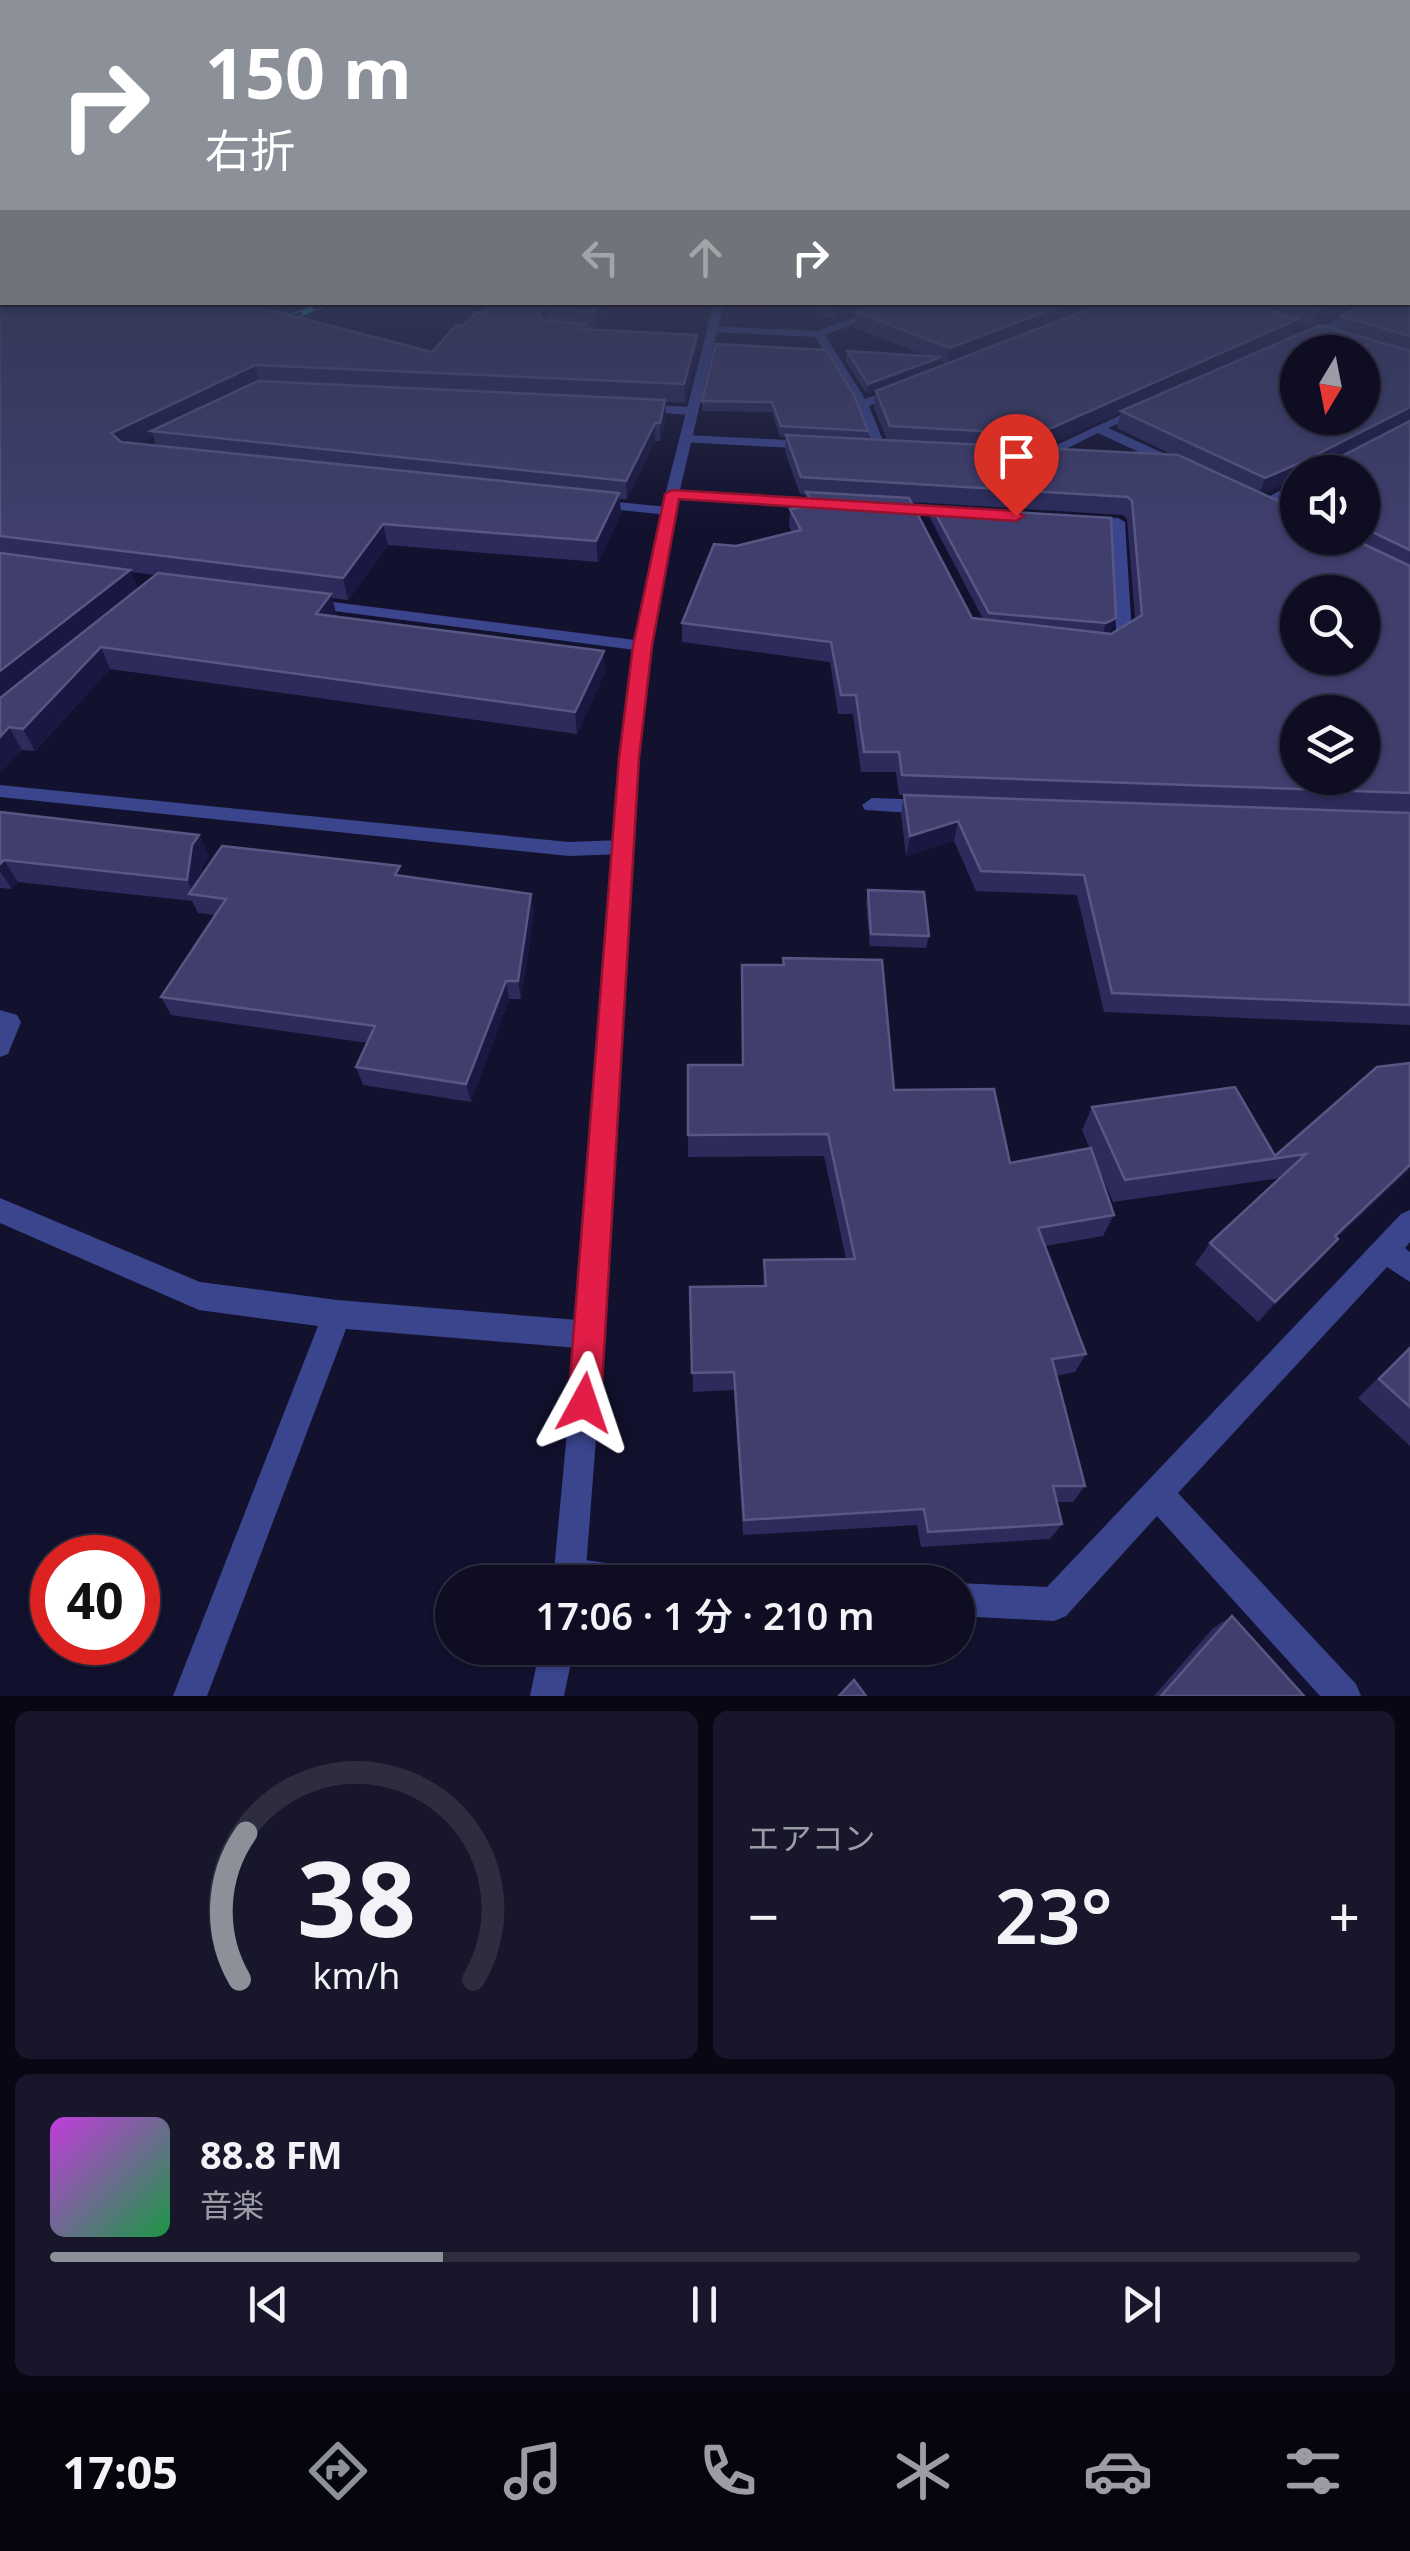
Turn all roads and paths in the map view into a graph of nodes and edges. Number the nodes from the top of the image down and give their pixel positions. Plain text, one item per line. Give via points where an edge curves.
1 (698, 366) edge
2 (839, 366) edge
3 (916, 384) edge
4 (862, 404) junction
5 (1152, 405) edge
6 (631, 408) edge
7 (690, 411) junction
8 (1098, 428) junction
9 (686, 439) junction
10 (822, 446) edge
11 (860, 448) edge
12 (880, 448) junction
13 (899, 450) edge
14 (1016, 457) edge
15 (1036, 458) junction
16 (1072, 460) edge
17 (1146, 464) edge
18 (1182, 466) junction
19 (1198, 474) edge
20 (1244, 498) edge
21 (1280, 498) edge
22 (572, 501) edge
23 (670, 503) junction
24 (840, 505) edge
25 (877, 507) edge
26 (914, 510) junction
27 (970, 513) edge
28 (1062, 519) edge
29 (924, 527) edge
30 (296, 602) edge
31 (1087, 642) edge
32 (642, 646) junction
33 (0, 791) edge
34 (872, 805) dead end
35 (952, 808) edge
36 (622, 846) junction
37 (0, 1019) edge
38 (0, 1047) edge
39 (0, 1210) edge
40 (1410, 1223) edge
41 (1386, 1249) junction
42 (1410, 1269) edge
43 (337, 1314) junction
44 (590, 1334) junction
45 (1157, 1493) junction
46 (571, 1565) edge
47 (975, 1601) edge
48 (553, 1665) edge
49 (190, 1696) edge
50 (547, 1696) edge
51 (1344, 1696) edge

1 - 7 street
2 - 4 street
3 - 4 street
4 - 12 street
5 - 8 street
6 - 7 street
7 - 9 street
8 - 15 street
8 - 18 street
9 - 10 street
9 - 23 street
11 - 12 street
12 - 13 street
14 - 15 street
15 - 16 street
17 - 18 street
18 - 19 street
20 - 21 street via 1266,508
22 - 23 street
23 - 24 street
23 - 32 street
25 - 26 street
26 - 27 street
26 - 29 street
28 - 31 street via 1118,522 1124,634 1106,644
30 - 32 street
32 - 36 street
33 - 36 street via 569,849
34 - 35 street
36 - 44 street
37 - 38 street via 8,1022
39 - 43 street via 199,1296
40 - 41 street
41 - 42 street
41 - 45 street
43 - 44 street
43 - 49 street
44 - 46 street
45 - 47 street via 1054,1604
45 - 51 street
48 - 50 street

